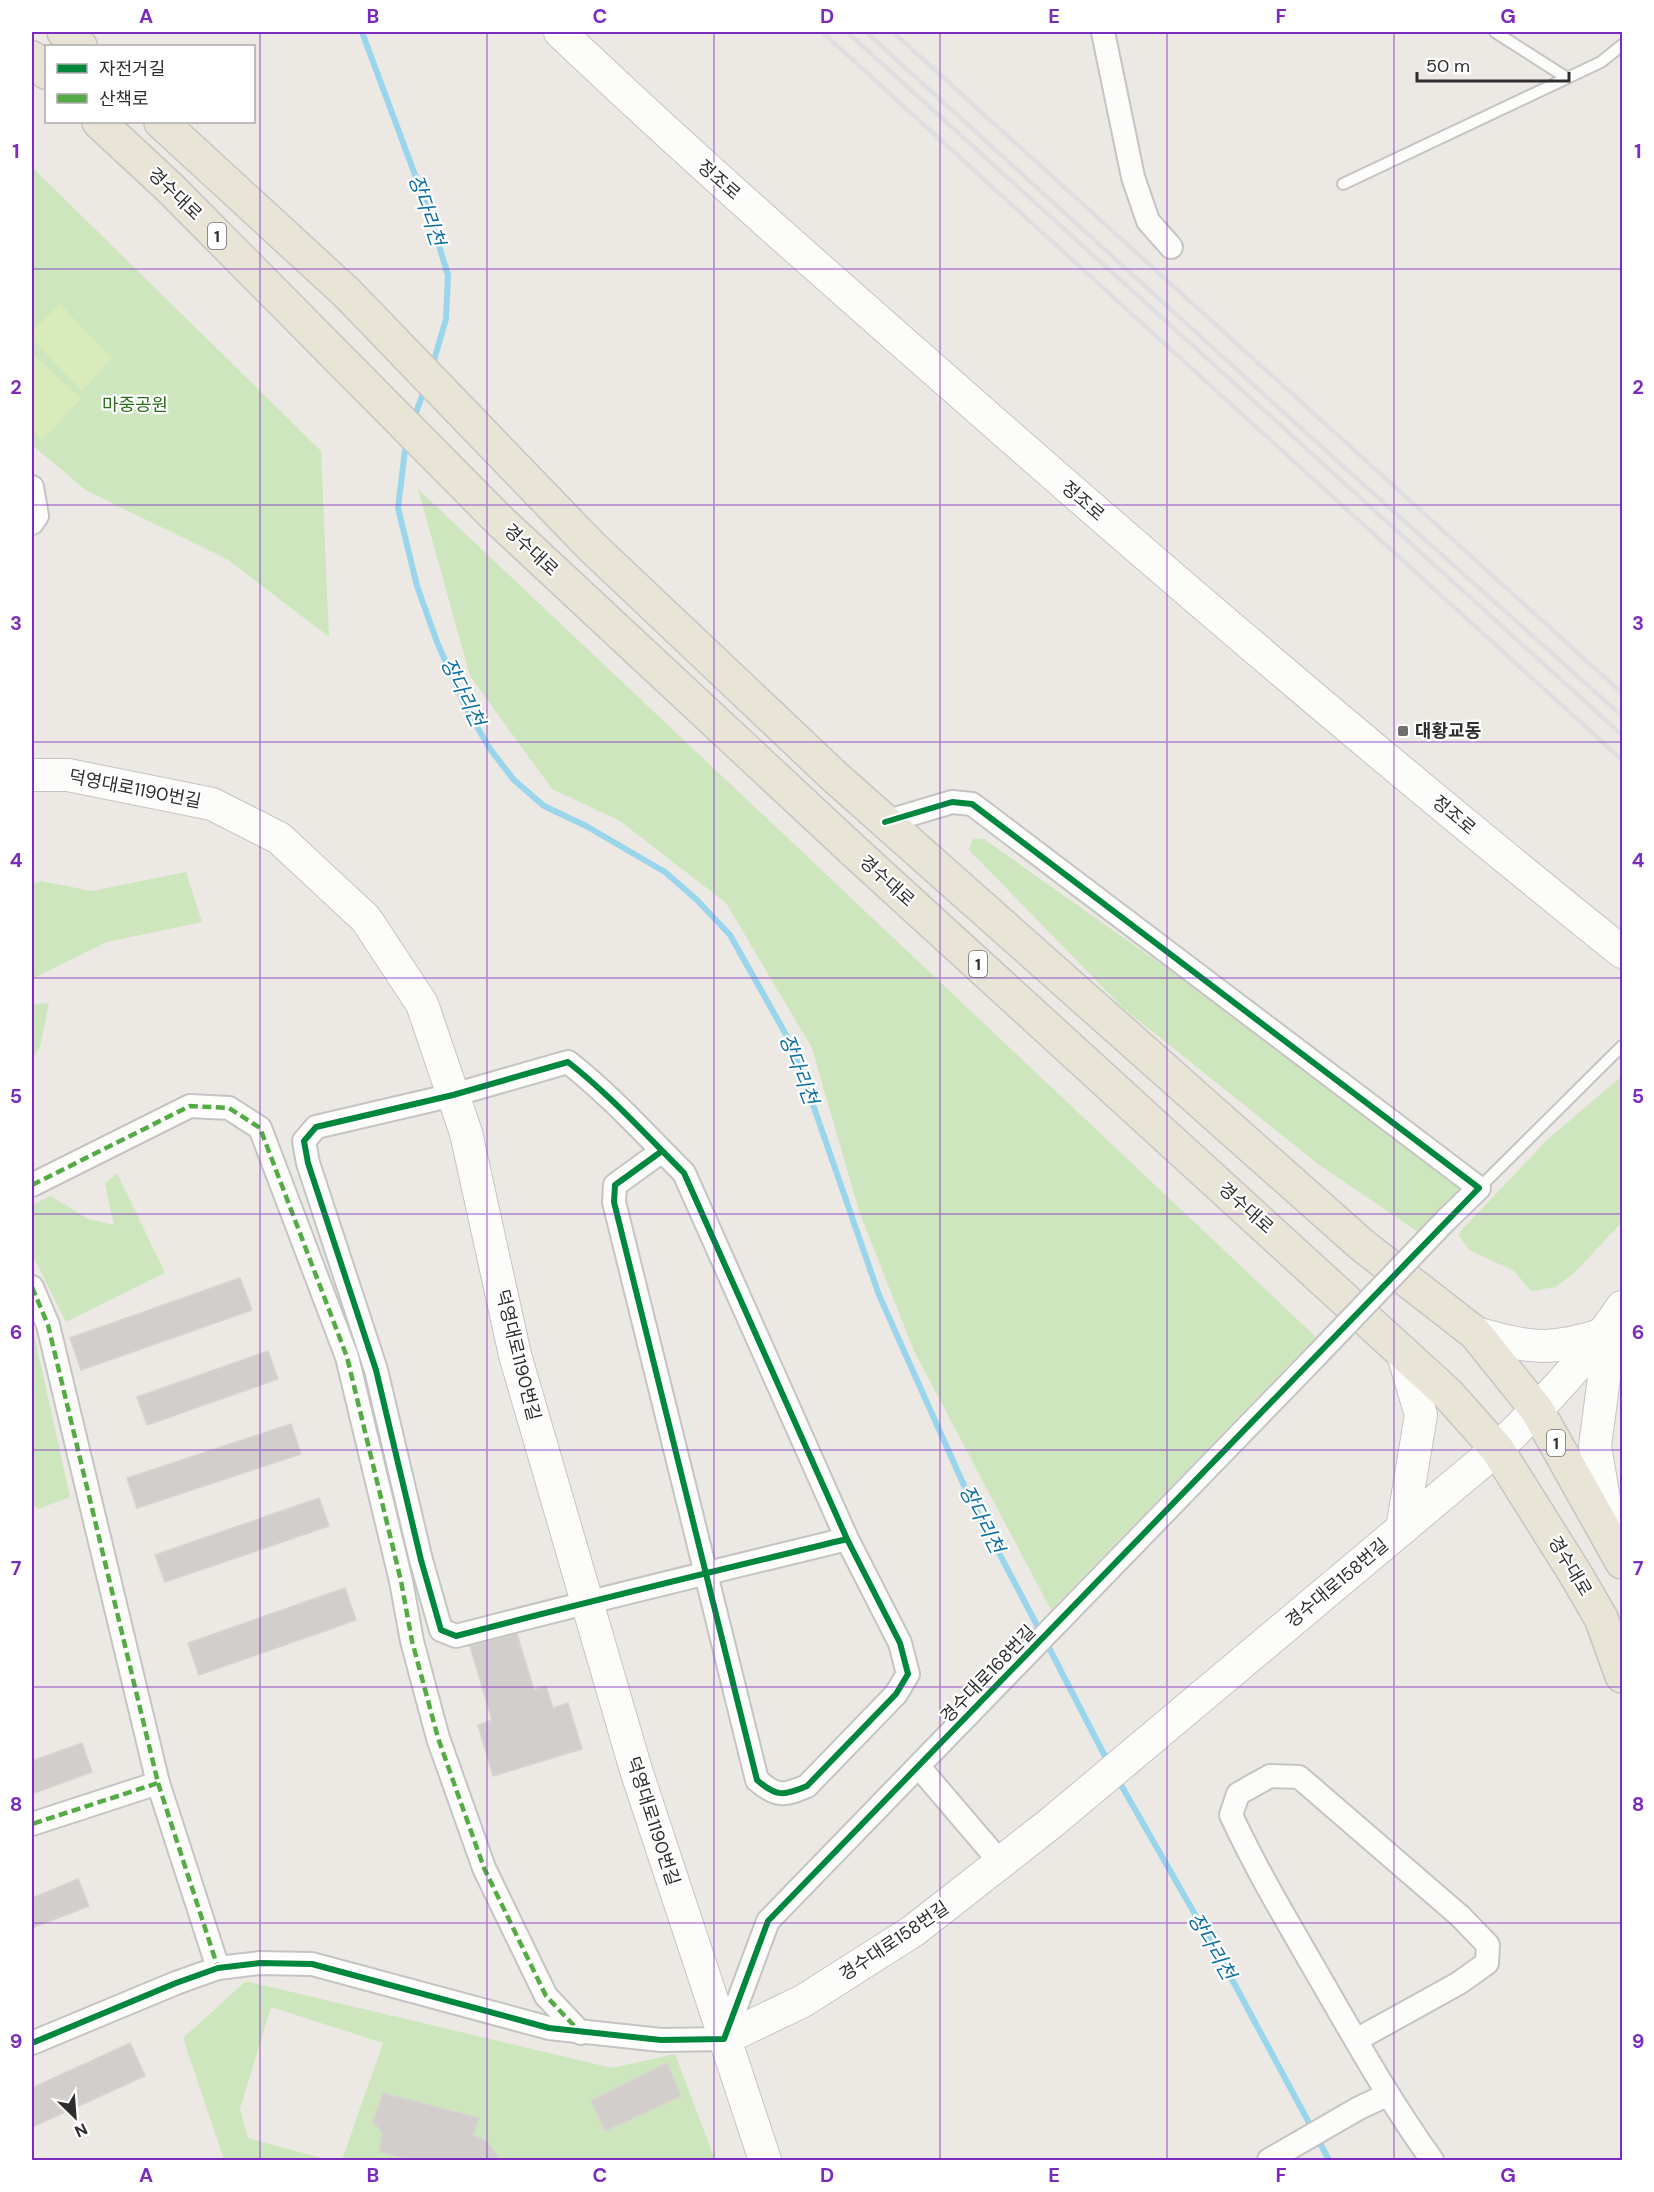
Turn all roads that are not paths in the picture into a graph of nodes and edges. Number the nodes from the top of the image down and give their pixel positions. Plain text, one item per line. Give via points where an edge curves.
1 (64, 32) edge
2 (560, 32) edge
3 (1104, 32) edge
4 (1495, 32) edge
5 (79, 45) edge
6 (1623, 45) edge
7 (32, 58) edge
8 (45, 71) edge
9 (1567, 78) junction
10 (100, 123) edge
11 (162, 123) edge
12 (1343, 184) dead end
13 (1171, 247) dead end
14 (32, 487) edge
15 (32, 523) edge
16 (32, 775) edge
17 (885, 822) junction
18 (1623, 952) edge
19 (1622, 1046) edge
20 (453, 1095) junction
21 (662, 1150) junction
22 (32, 1185) edge
23 (1479, 1188) junction
24 (32, 1287) edge
25 (1623, 1307) edge
26 (1475, 1333) junction
27 (1604, 1334) junction
28 (1402, 1351) junction
29 (1537, 1410) junction
30 (1497, 1449) junction
31 (1402, 1529) junction
32 (847, 1539) junction
33 (1616, 1550) edge
34 (705, 1573) junction
35 (587, 1602) junction
36 (1623, 1676) edge
37 (919, 1767) junction
38 (158, 1783) junction
39 (32, 1824) edge
40 (1001, 1863) junction
41 (218, 1968) junction
42 (580, 2033) junction
43 (724, 2039) junction
44 (1356, 2040) junction
45 (32, 2043) edge
46 (1387, 2095) junction
47 (765, 2160) edge
48 (1269, 2160) edge
49 (1432, 2160) edge

1 - 5 main road
2 - 18 street, 정조로 via 679,145 1144,555 1519,870
3 - 13 street via 1100,55 1133,177 1149,221
4 - 9 lane
6 - 9 lane via 1601,62
7 - 8 main road
9 - 12 lane
10 - 28 main road, 경수대로 / 1 via 171,189 509,530
11 - 17 main road, 1 via 347,293 591,546
14 - 15 street via 37,516
16 - 20 street, 덕영대로1190번길 via 68,775 212,804 279,838 366,919 422,1004
17 - 23 street via 952,802 972,804
17 - 26 main road, 1 via 1362,1245
19 - 23 lane
20 - 21 street via 568,1062
20 - 35 street, 덕영대로1190번길 via 466,1133 515,1355
20 - 35 street via 316,1127 304,1142 308,1163 376,1370 441,1630 456,1636
21 - 32 street via 684,1173
21 - 34 street via 615,1185 614,1202
22 - 42 street via 190,1107 229,1108 260,1128 347,1357 438,1738 484,1868 546,1996
23 - 37 street, 경수대로168번길, bridge
24 - 38 street via 48,1325
25 - 27 street, 경수대로158번길
26 - 27 street via 1526,1347 1566,1346
26 - 29 main road, 1
27 - 29 street, 경수대로158번길
27 - 33 street via 1607,1355 1595,1446
28 - 30 main road, 경수대로 / 1 via 1448,1394
28 - 31 street via 1421,1415
29 - 30 street, 경수대로158번길
29 - 33 main road, 1
30 - 31 street, 경수대로158번길
30 - 36 main road, 경수대로 / 1 via 1601,1618
31 - 40 street, 경수대로158번길
32 - 34 street
32 - 34 street via 900,1643 908,1674 896,1694 807,1786 789,1794 770,1792 757,1780
34 - 35 street
35 - 43 street, 덕영대로1190번길 via 636,1770
37 - 40 street
37 - 43 street, 경수대로168번길 via 768,1921
38 - 39 street
38 - 41 street
40 - 43 street, 경수대로158번길 via 913,1931 803,2001
41 - 42 street via 260,1963 312,1964
41 - 45 street
42 - 43 street via 662,2040
43 - 47 street, 덕영대로1190번길
44 - 44 street via 1231,1815 1238,1794 1270,1776 1299,1777 1460,1916 1488,1945 1487,1963 1459,1983
44 - 46 street
46 - 48 street
46 - 49 street

